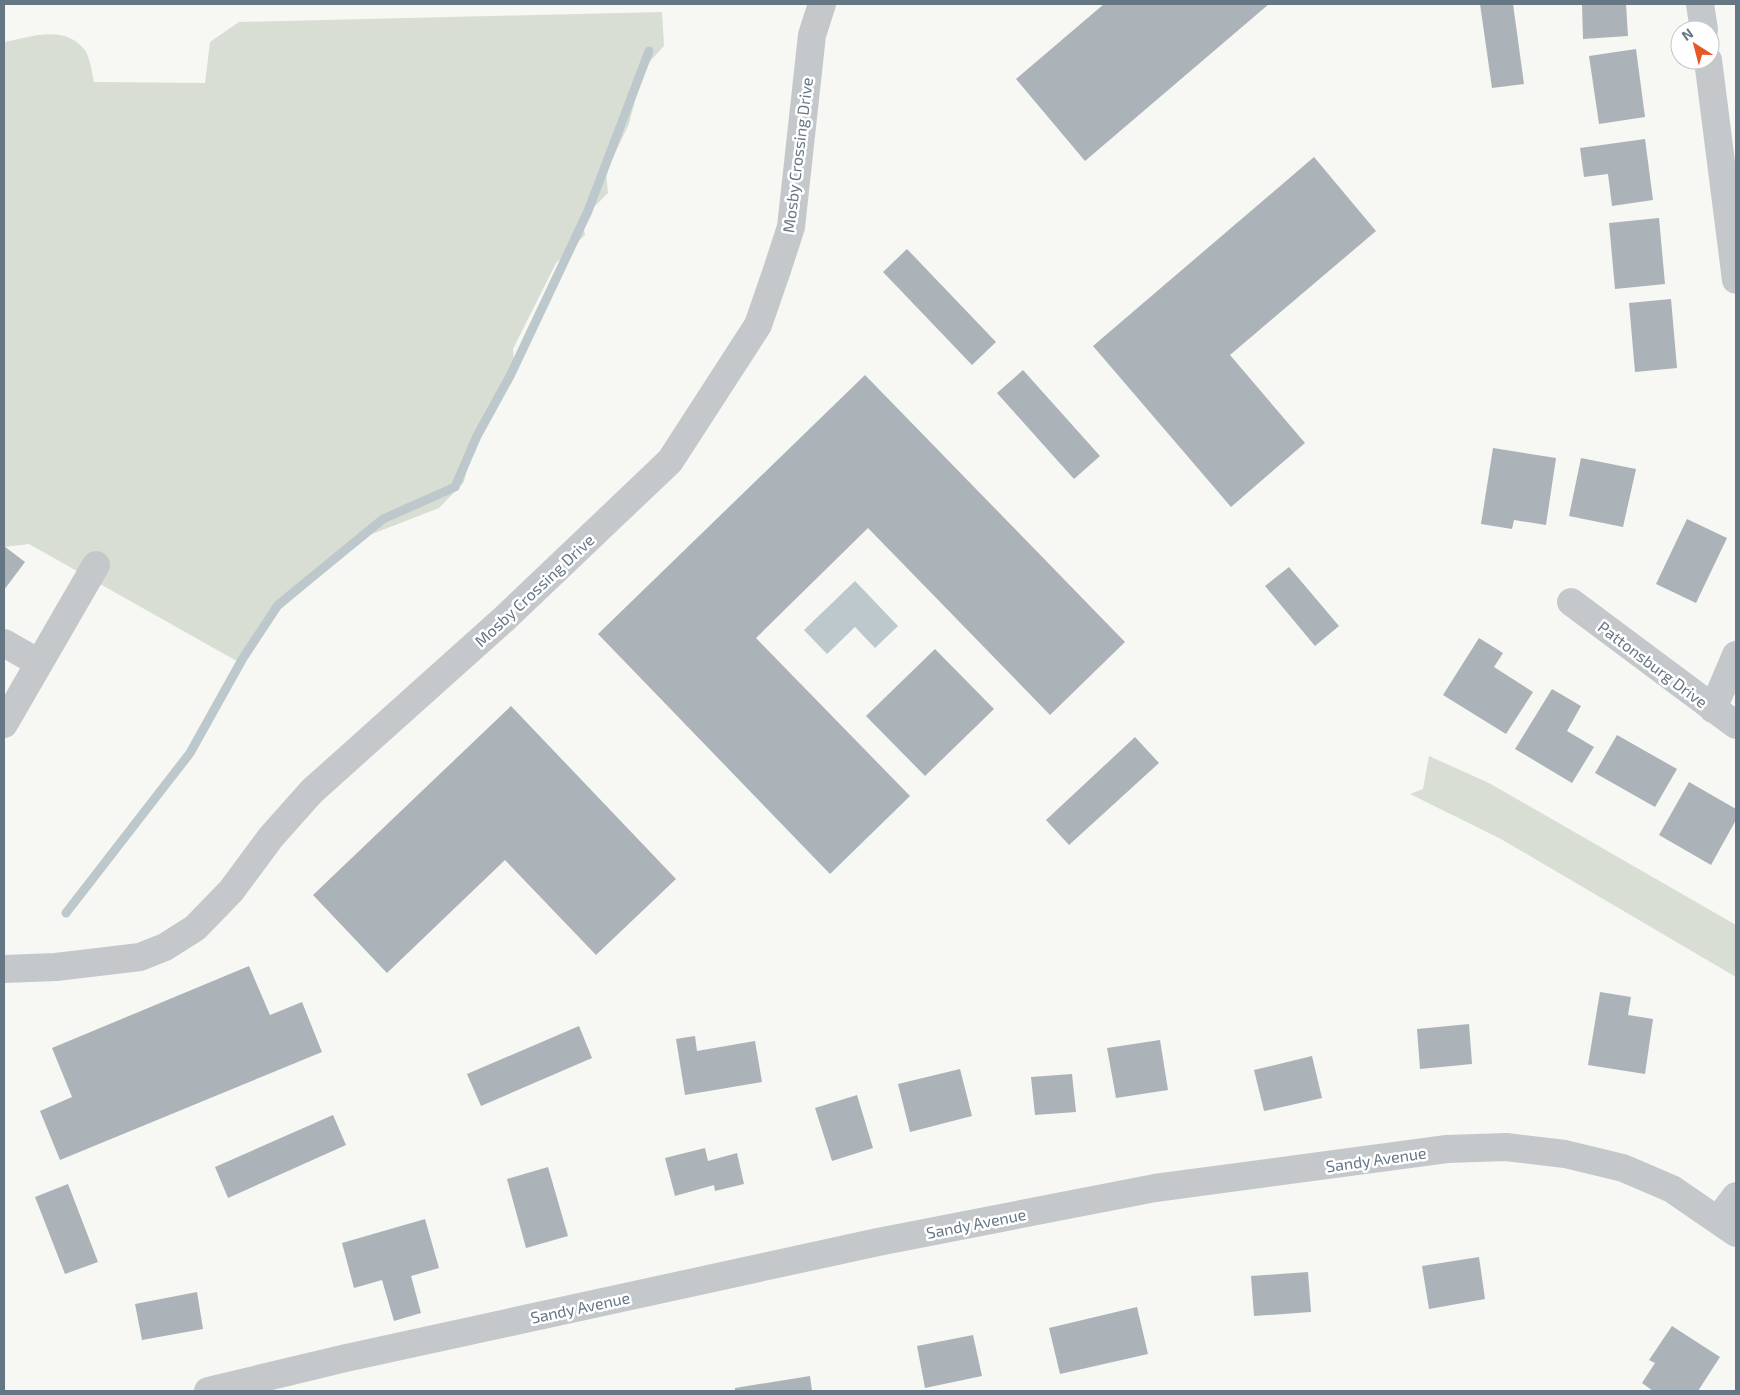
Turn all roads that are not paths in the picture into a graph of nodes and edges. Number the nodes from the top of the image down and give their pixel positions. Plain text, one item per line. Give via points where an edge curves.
1 (822, 4) edge
2 (1700, 4) edge
3 (1702, 20) edge
4 (1709, 70) edge
5 (1736, 280) edge
6 (96, 565) dead end
7 (1571, 602) dead end
8 (4, 644) edge
9 (1736, 655) edge
10 (40, 662) junction
11 (1713, 708) junction
12 (4, 724) edge
13 (1736, 725) edge
14 (4, 969) edge
15 (1736, 1196) edge
16 (1727, 1227) edge
17 (208, 1391) edge

1 - 14 street, Mosby Crossing Drive via 812,35 791,227 777,270 758,325 670,461 504,619 312,791 271,837 231,891 195,928 165,947 140,957 56,967
2 - 3 street
4 - 5 street
6 - 10 street
7 - 11 street, Pattonsburg Drive
8 - 10 street
9 - 11 street
10 - 12 street
11 - 13 street, Pattonsburg Drive
15 - 16 street
16 - 17 street, Sandy Avenue via 1672,1189 1623,1168 1565,1154 1516,1148 1447,1149 1145,1190 878,1242

